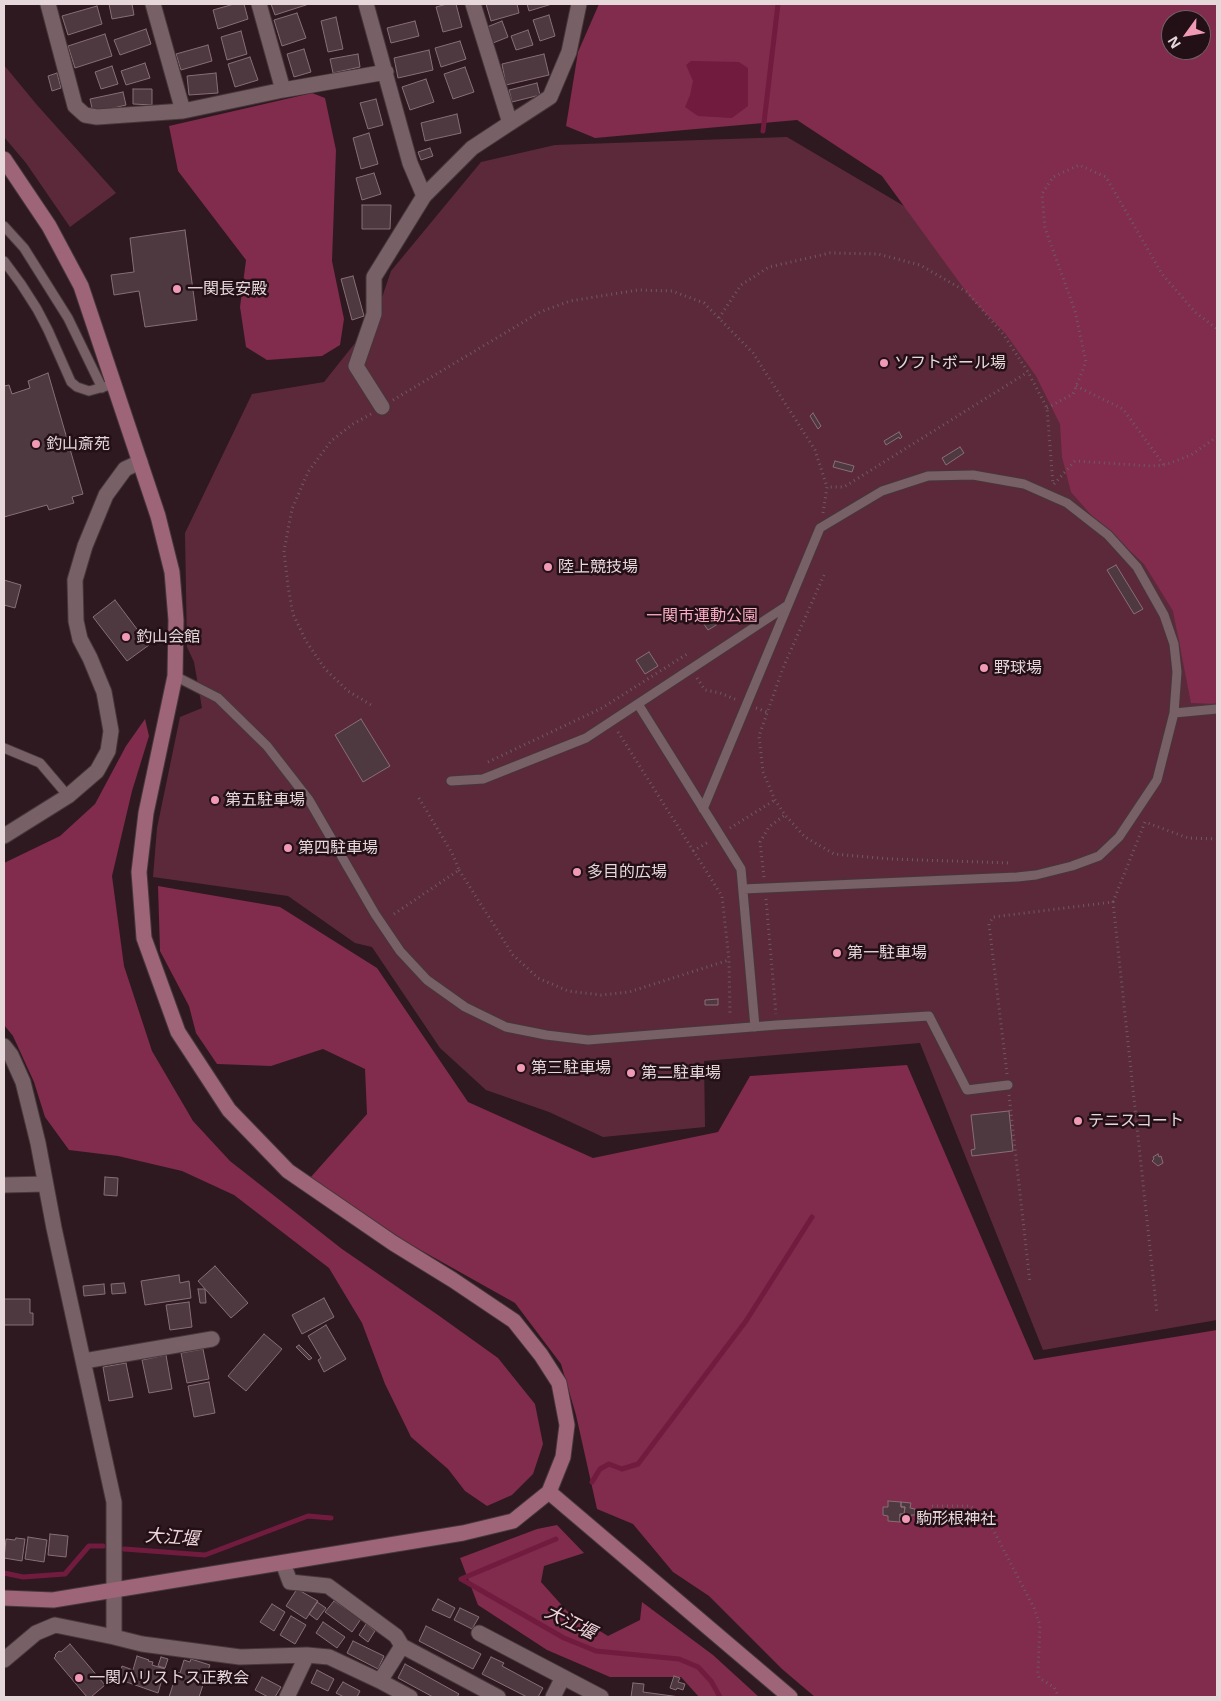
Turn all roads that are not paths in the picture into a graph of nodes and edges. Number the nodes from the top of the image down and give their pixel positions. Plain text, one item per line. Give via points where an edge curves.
1 (48, 4) edge
2 (153, 4) edge
3 (259, 4) edge
4 (366, 4) edge
5 (473, 4) edge
6 (579, 4) edge
7 (386, 72) junction
8 (283, 90) junction
9 (183, 111) junction
10 (510, 123) junction
11 (4, 159) edge
12 (424, 196) junction
13 (4, 226) edge
14 (4, 261) edge
15 (108, 385) junction
16 (382, 407) road end
17 (140, 462) junction
18 (788, 605) junction
19 (175, 676) junction
20 (638, 704) junction
21 (1217, 708) edge
22 (1174, 713) junction
23 (4, 748) edge
24 (451, 781) dead end
25 (68, 796) junction
26 (703, 808) junction
27 (4, 836) edge
28 (743, 889) junction
29 (755, 1027) junction
30 (4, 1046) edge
31 (1008, 1085) road end
32 (45, 1184) junction
33 (4, 1185) edge
34 (212, 1339) dead end
35 (84, 1361) junction
36 (550, 1492) junction
37 (283, 1563) junction
38 (114, 1591) junction
39 (4, 1598) edge
40 (479, 1633) dead end
41 (114, 1636) junction
42 (402, 1646) junction
43 (307, 1656) junction
44 (4, 1660) edge
45 (563, 1677) junction
46 (380, 1681) junction
47 (287, 1697) edge
48 (410, 1697) edge
49 (498, 1697) edge
50 (553, 1697) edge
51 (601, 1697) edge
52 (790, 1697) edge

1 - 9 street via 76,106 85,115
2 - 9 street
3 - 8 street
4 - 7 street
5 - 10 street
6 - 10 street via 569,52 550,97
7 - 8 street
7 - 12 street via 410,163
8 - 9 street
10 - 12 street via 472,148
11 - 15 street via 49,226 81,286
12 - 16 street via 374,277 374,314 356,366
13 - 15 lane via 24,248
14 - 15 lane via 37,309 71,382 89,391
15 - 17 street
17 - 19 street via 172,572 176,620
17 - 25 street via 125,469 106,495 75,580 76,621 80,638 104,692 112,731 108,751 97,771
18 - 20 lane
18 - 22 lane via 820,528 882,491 928,476 973,475 1024,484 1067,504 1108,535 1136,567 1164,615 1174,644 1177,672
18 - 26 lane
19 - 29 lane via 218,698 267,746 309,800 400,951 427,980 465,1007 506,1027 588,1040
19 - 36 street via 146,813 139,872 144,938 178,1032 229,1110 288,1171 514,1321 560,1383 567,1425 563,1457
20 - 24 lane via 586,738 483,779
20 - 26 lane
21 - 22 lane
22 - 28 lane via 1157,780 1119,837 1099,856 1072,866 1017,878
23 - 25 lane via 40,763
25 - 27 street
26 - 28 lane via 741,869
28 - 29 lane
29 - 31 lane via 929,1016 967,1090
30 - 32 street via 23,1082
32 - 33 street
32 - 35 street
34 - 35 street
35 - 38 street via 114,1502
36 - 37 street via 513,1521 463,1533
36 - 52 street
37 - 38 street
37 - 42 street via 290,1582 328,1586 396,1636
38 - 39 street via 53,1600
38 - 41 street
40 - 45 street
41 - 43 street via 142,1644 240,1656
41 - 44 street via 55,1625 36,1633
42 - 46 street
42 - 49 street
43 - 46 street via 329,1657
43 - 47 street
45 - 50 street
45 - 51 street
46 - 48 street

